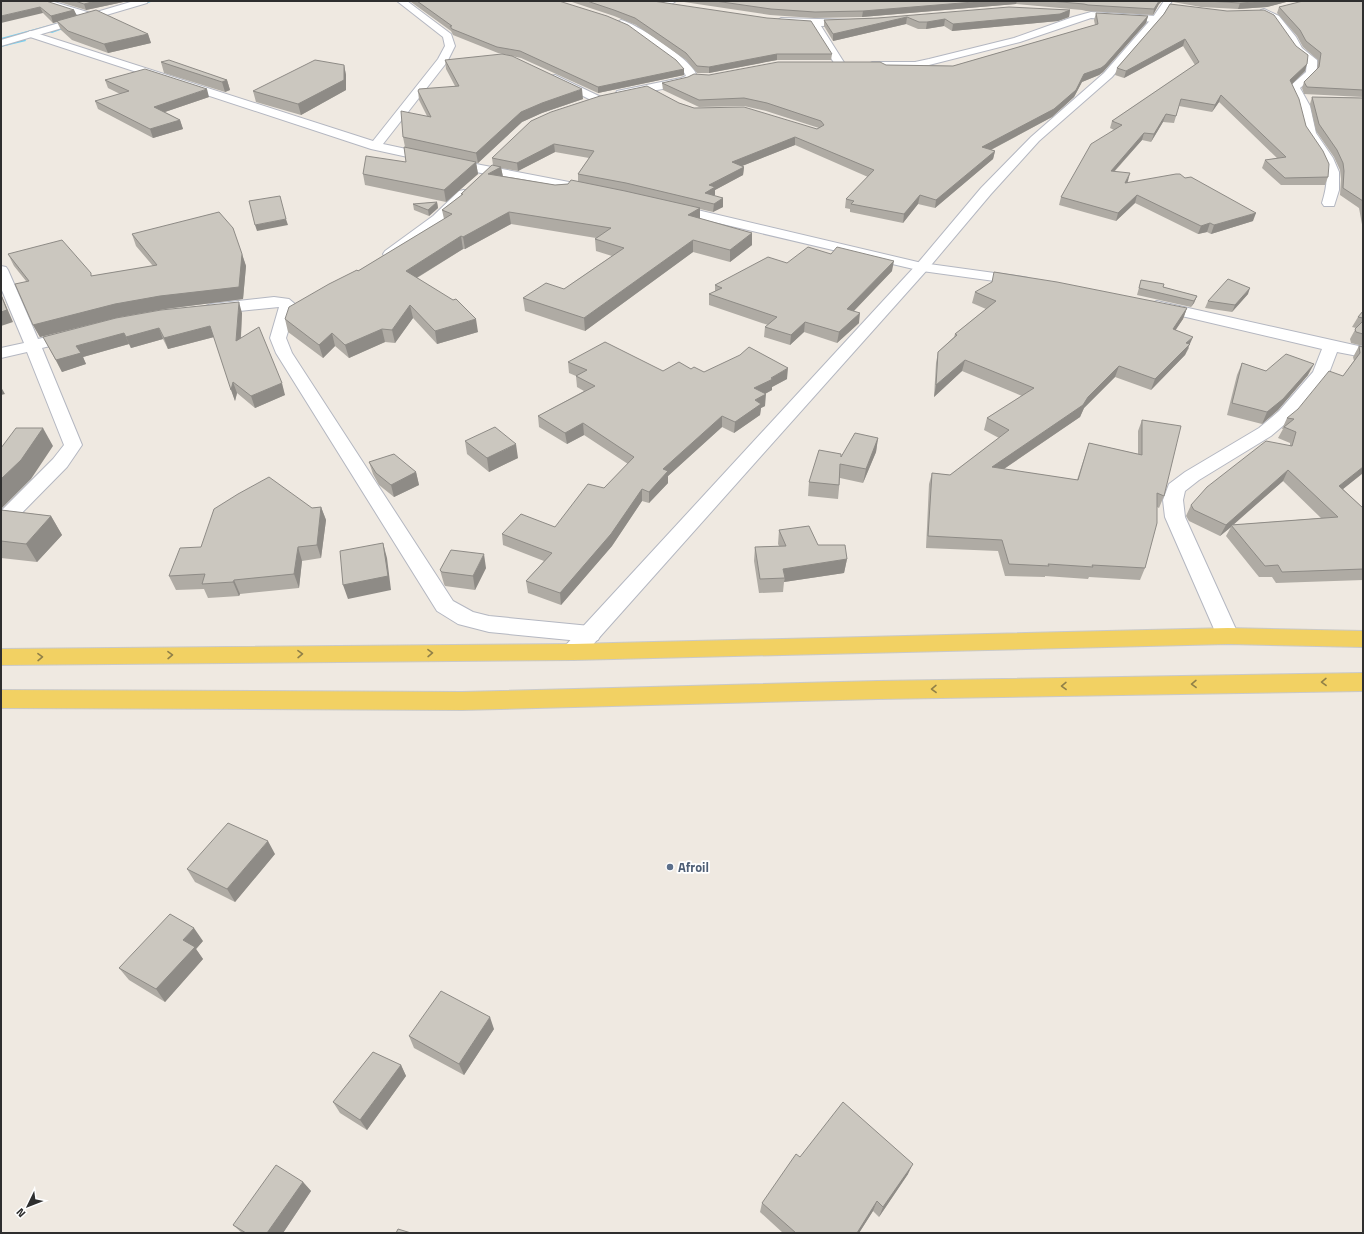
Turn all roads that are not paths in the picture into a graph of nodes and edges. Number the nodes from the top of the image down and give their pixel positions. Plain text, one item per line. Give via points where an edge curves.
1 (42, 1) edge
2 (144, 1) edge
3 (401, 1) edge
4 (666, 3) edge
5 (682, 6) edge
6 (1166, 8) edge
7 (1277, 9) dead end
8 (1064, 13) edge
9 (1091, 15) junction
10 (91, 16) junction
11 (611, 19) edge
12 (774, 20) edge
13 (861, 21) edge
14 (814, 23) junction
15 (30, 34) junction
16 (1, 43) edge
17 (443, 60) junction
18 (458, 60) edge
19 (825, 64) edge
20 (863, 65) edge
21 (545, 73) edge
22 (649, 89) junction
23 (663, 96) edge
24 (1298, 98) junction
25 (1313, 98) edge
26 (598, 99) junction
27 (584, 103) edge
28 (375, 146) junction
29 (483, 173) junction
30 (604, 192) edge
31 (1329, 203) dead end
32 (658, 204) edge
33 (381, 260) edge
34 (922, 266) junction
35 (1, 270) edge
36 (1036, 283) edge
37 (1144, 303) edge
38 (196, 311) edge
39 (91, 331) edge
40 (32, 346) junction
41 (1331, 346) junction
42 (1363, 352) edge
43 (1, 353) edge
44 (1, 522) edge
45 (590, 634) junction
46 (1228, 636) junction
47 (1363, 639) edge
48 (573, 652) junction
49 (1, 657) edge
50 (1363, 682) edge
51 (1, 700) edge

1 - 10 street
2 - 10 street
3 - 17 street via 448,36 450,46
4 - 5 street
6 - 9 street
6 - 34 street via 1108,75 1035,139 986,191
7 - 24 street via 1261,12 1276,18 1293,39 1298,50 1312,60 1310,76 1294,87
8 - 9 street
9 - 20 street via 1017,40 929,62 890,66
10 - 15 street
11 - 22 street via 632,28 681,63 697,78
12 - 14 street
13 - 14 street
14 - 19 street via 844,64
15 - 16 street
15 - 28 street
17 - 18 street
17 - 28 street
21 - 26 street
22 - 23 street
22 - 26 street
24 - 25 street
24 - 31 street via 1304,106 1309,132 1332,165 1334,187
26 - 27 street
28 - 29 street
29 - 30 street
29 - 33 street via 438,219
32 - 34 street
34 - 36 street
34 - 45 street
35 - 40 street
37 - 41 street
38 - 45 street via 274,302 294,307 280,326 278,338 284,353 445,606 466,618 489,624
39 - 40 street
40 - 43 street
40 - 44 street via 68,427 72,445 60,463
41 - 42 street
41 - 46 street via 1320,373 1285,415 1265,432 1176,488 1173,500 1175,517
45 - 48 street
46 - 47 main road
46 - 48 main road
49 -> 48 main road
50 -> 51 main road via 886,689 462,700

